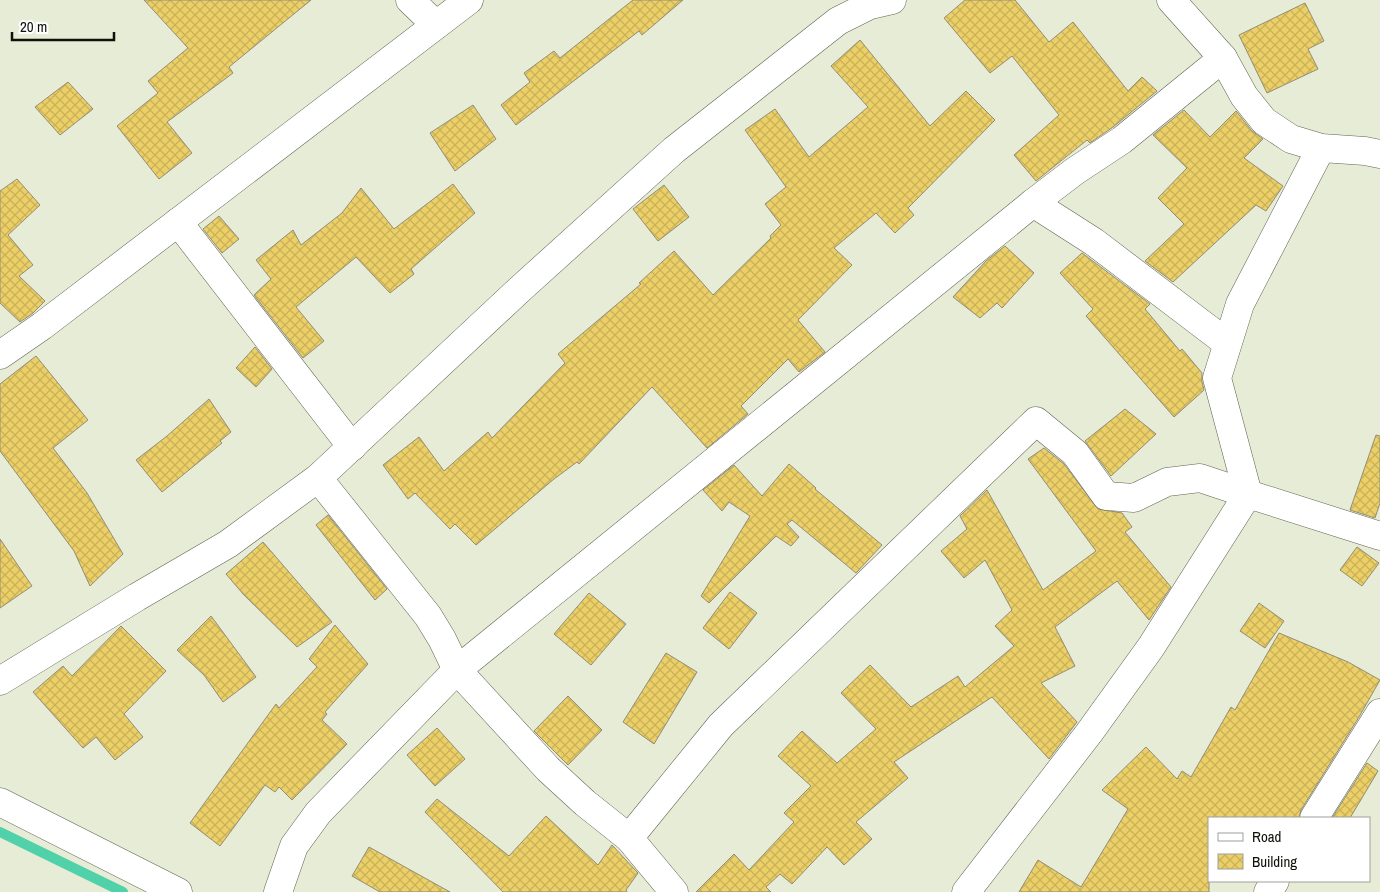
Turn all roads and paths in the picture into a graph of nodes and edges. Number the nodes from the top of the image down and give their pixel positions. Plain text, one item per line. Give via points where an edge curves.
1 (410, 0) edge
2 (469, 0) edge
3 (892, 0) edge
4 (1171, 0) edge
5 (436, 25) junction
6 (1223, 58) junction
7 (1320, 148) junction
8 (1380, 154) edge
9 (1033, 203) junction
10 (178, 222) junction
11 (1226, 343) junction
12 (0, 355) edge
13 (352, 447) junction
14 (318, 478) junction
15 (1248, 494) junction
16 (1380, 536) edge
17 (457, 670) junction
18 (0, 681) edge
19 (1380, 713) edge
20 (0, 802) edge
21 (1315, 817) edge
22 (629, 838) junction
23 (178, 892) edge
24 (278, 892) edge
25 (674, 892) edge
26 (966, 892) edge

1 - 5 street
2 - 5 street
3 - 13 street via 870,5 838,21 674,150
4 - 6 street
5 - 10 street
6 - 7 street via 1244,96 1264,121 1291,139
6 - 9 street via 1122,140 1075,170
7 - 8 street
7 - 11 street via 1240,304
9 - 11 street via 1094,242
9 - 17 street
10 - 12 street
10 - 13 street
11 - 15 street via 1217,378
13 - 14 street
14 - 17 street via 428,616
14 - 18 street via 228,544
15 - 16 street
15 - 22 street via 1200,478 1167,482 1134,498 1106,496 1075,453 1036,421 721,725
15 - 26 street via 1151,647
17 - 22 street via 548,769
17 - 24 street via 318,813 294,846
19 - 21 street
20 - 23 street
22 - 25 street

